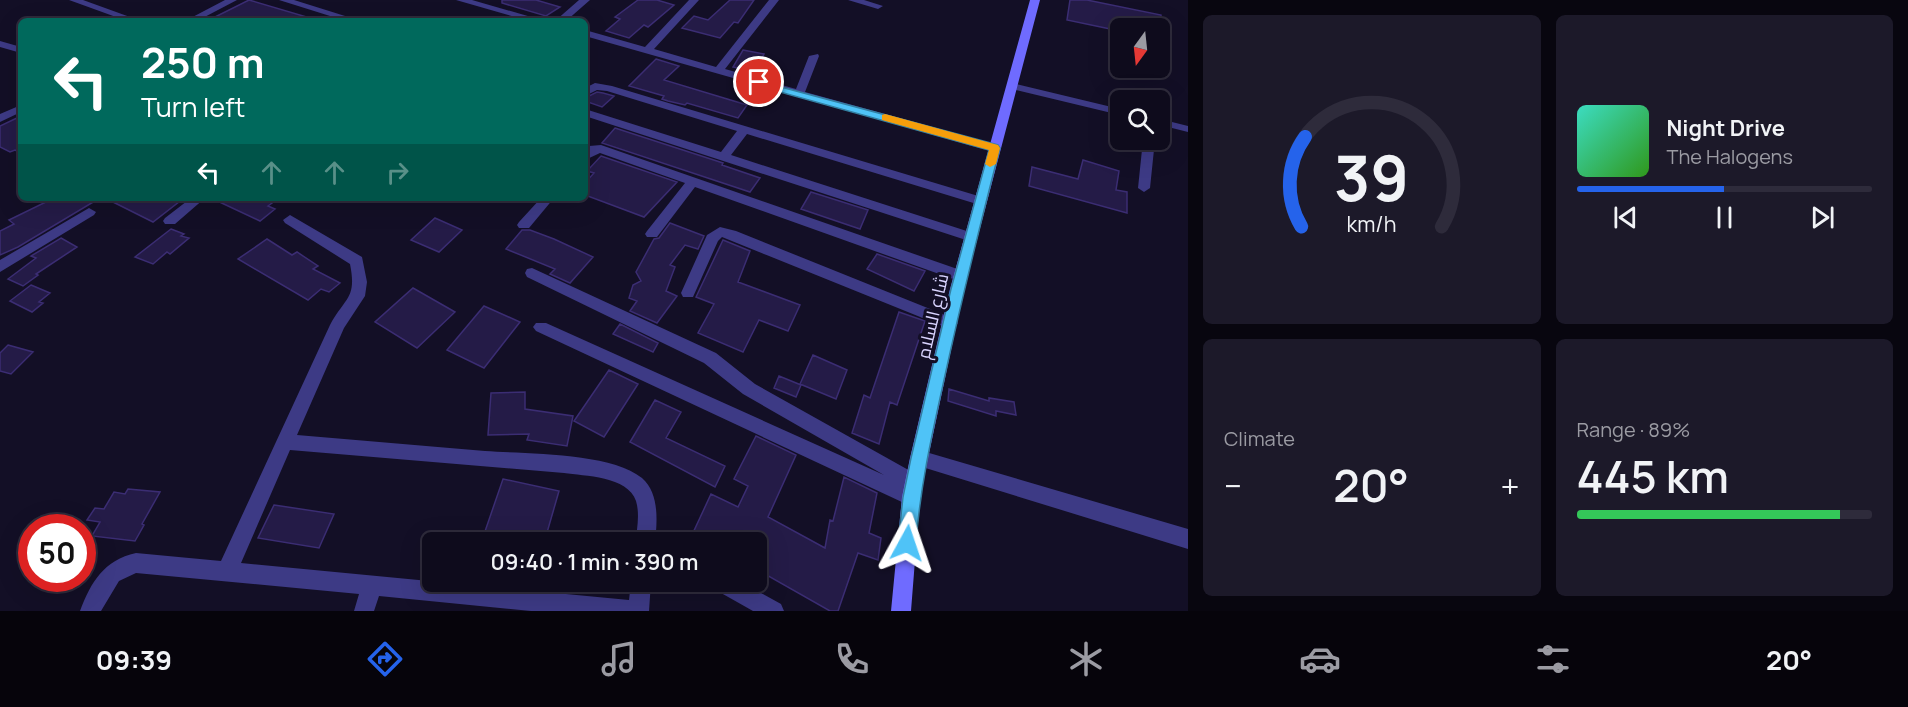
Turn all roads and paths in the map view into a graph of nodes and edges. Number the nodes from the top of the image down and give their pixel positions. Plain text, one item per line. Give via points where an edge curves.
1 (74, 0) edge
2 (232, 0) edge
3 (284, 0) edge
4 (585, 0) edge
5 (693, 0) edge
6 (774, 0) edge
7 (853, 0) edge
8 (1035, 0) edge
9 (469, 1) edge
10 (878, 6) dead end
11 (123, 18) edge
12 (196, 18) edge
13 (346, 18) edge
14 (529, 18) edge
15 (564, 18) edge
16 (588, 34) edge
17 (0, 44) edge
18 (18, 49) edge
19 (647, 51) junction
20 (814, 56) dead end
21 (718, 71) junction
22 (1012, 86) junction
23 (588, 91) edge
24 (798, 94) junction
25 (18, 109) edge
26 (1110, 110) edge
27 (588, 113) edge
28 (0, 118) edge
29 (1170, 124) edge
30 (745, 129) junction
31 (1188, 129) edge
32 (994, 148) junction
33 (1148, 150) edge
34 (588, 153) edge
35 (724, 156) junction
36 (693, 181) junction
37 (1144, 188) dead end
38 (195, 201) edge
39 (545, 201) edge
40 (980, 201) junction
41 (89, 212) dead end
42 (290, 220) dead end
43 (170, 221) dead end
44 (524, 225) dead end
45 (652, 234) dead end
46 (971, 237) junction
47 (0, 267) edge
48 (532, 273) dead end
49 (961, 276) junction
50 (688, 293) dead end
51 (950, 323) junction
52 (541, 327) dead end
53 (286, 442) junction
54 (919, 458) junction
55 (913, 490) junction
56 (647, 532) edge
57 (1188, 539) edge
58 (227, 571) junction
59 (372, 585) junction
60 (640, 592) edge
61 (739, 592) edge
62 (90, 611) edge
63 (364, 611) edge
64 (639, 611) edge
65 (774, 611) edge
66 (901, 611) edge

1 - 11 street
2 - 12 street
3 - 13 street
4 - 15 street
5 - 19 street
6 - 21 street
7 - 10 street
8 - 22 main road, شارع السلام
9 - 14 street
16 - 19 street
17 - 18 street
19 - 21 street
20 - 24 street
21 - 24 street
22 - 26 street
22 - 32 main road, شارع السلام
23 - 30 street via 601,86
24 - 32 street
25 - 28 street
27 - 35 street
29 - 31 street
30 - 35 street
30 - 40 street
32 - 40 main road, شارع السلام
33 - 37 street
34 - 36 street via 601,149
35 - 46 street
36 - 45 street
36 - 49 street
38 - 43 street
39 - 44 street
40 - 46 main road, شارع السلام
41 - 47 street
42 - 53 street via 357,261 362,285 338,325
46 - 49 main road, شارع السلام
48 - 55 street via 710,358 749,389
49 - 51 main road, شارع السلام
50 - 51 street via 712,238 720,232
51 - 54 main road, شارع السلام
52 - 55 street
53 - 56 street via 612,473 633,482 643,495
53 - 58 street
54 - 55 main road, شارع السلام
54 - 57 street
55 - 66 main road, شارع السلام
58 - 59 street
58 - 62 street via 126,564 107,579
59 - 63 street
59 - 64 street
60 - 64 street
61 - 65 street

